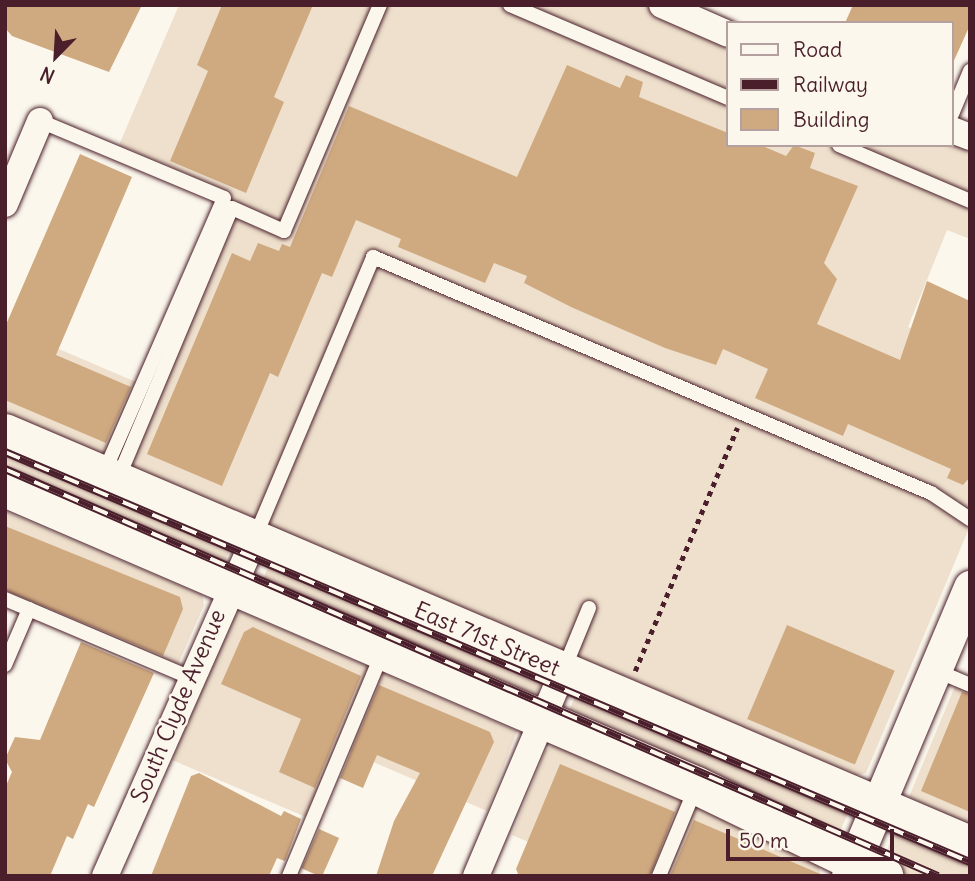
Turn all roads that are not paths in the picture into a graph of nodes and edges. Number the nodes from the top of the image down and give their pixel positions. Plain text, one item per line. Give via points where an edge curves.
1 (380, 5) edge
2 (510, 5) edge
3 (662, 5) edge
4 (726, 33) edge
5 (970, 71) edge
6 (726, 97) edge
7 (954, 109) edge
8 (40, 121) joint
9 (844, 147) edge
10 (970, 201) edge
11 (5, 204) edge
12 (5, 433) edge
13 (110, 479) junction
14 (5, 488) edge
15 (970, 519) edge
16 (255, 538) junction
17 (231, 586) junction
18 (970, 587) edge
19 (5, 599) edge
20 (589, 608) dead end
21 (29, 609) junction
22 (383, 651) junction
23 (5, 665) edge
24 (934, 670) junction
25 (563, 671) junction
26 (189, 677) junction
27 (970, 685) edge
28 (542, 720) junction
29 (697, 786) junction
30 (879, 803) junction
31 (970, 845) edge
32 (862, 871) edge
33 (105, 876) edge
34 (289, 876) edge
35 (476, 876) edge
36 (659, 876) edge

1 - 13 lane via 284,231 232,208
2 - 6 lane
3 - 4 street
5 - 7 lane
8 - 11 street
8 - 13 lane via 224,198
9 - 10 lane
12 - 13 main road, East 71st Street
13 - 16 main road, East 71st Street
14 - 17 main road
15 - 16 lane via 930,493 373,257
16 - 17 street, South Clyde Avenue
16 - 25 main road, East 71st Street
17 - 22 main road
17 - 26 street, South Clyde Avenue
18 - 24 street
19 - 21 lane
20 - 25 lane
21 - 23 lane
21 - 26 lane
22 - 28 main road
22 - 34 lane
24 - 27 lane
24 - 30 street
25 - 28 street
25 - 30 main road, East 71st Street
26 - 33 street, South Clyde Avenue
28 - 29 main road
28 - 35 street
29 - 32 main road
29 - 36 lane
30 - 31 main road, East 71st Street
30 - 32 street

